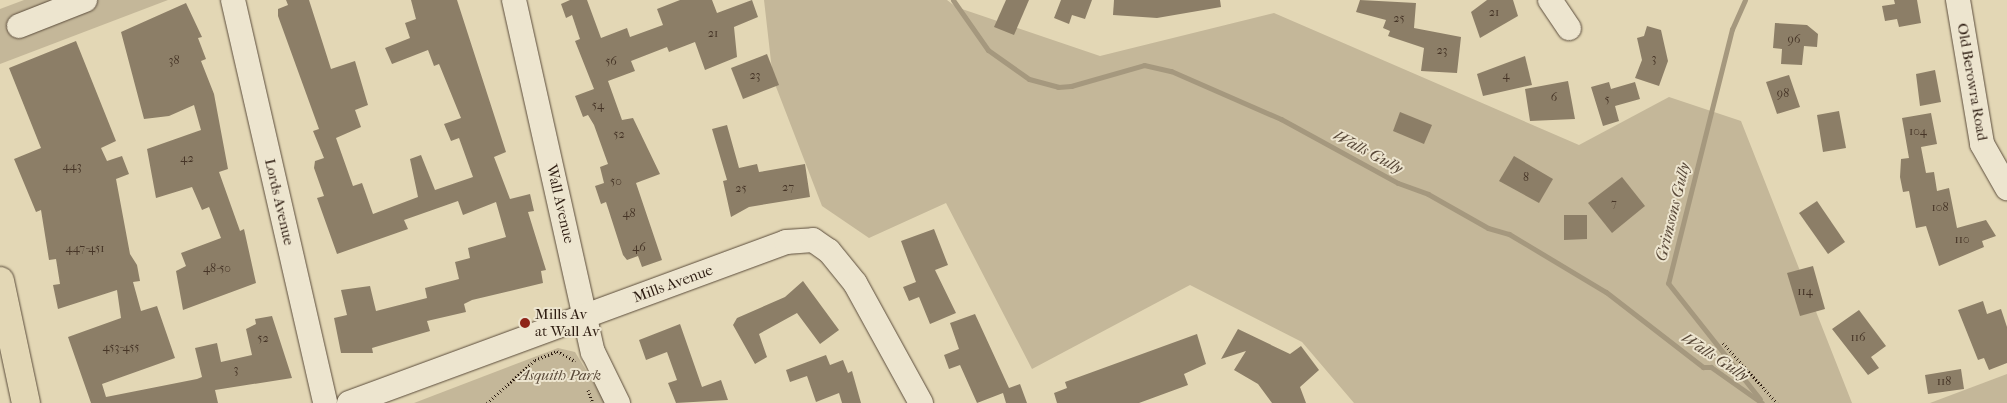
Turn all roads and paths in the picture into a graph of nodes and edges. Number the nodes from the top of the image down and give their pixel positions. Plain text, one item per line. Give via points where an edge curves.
1 (84, 0) edge
2 (232, 0) edge
3 (514, 0) edge
4 (1550, 0) edge
5 (1958, 0) edge
6 (19, 26) dead end
7 (1569, 28) dead end
8 (2007, 188) edge
9 (0, 281) edge
10 (585, 316) junction
11 (1722, 343) dead end
12 (566, 346) dead end
13 (566, 353) junction
14 (577, 365) dead end
15 (585, 384) dead end
16 (26, 403) edge
17 (325, 403) edge
18 (349, 403) edge
19 (487, 403) edge
20 (593, 403) edge
21 (618, 403) edge
22 (921, 403) edge
23 (1777, 403) edge

1 - 6 street
2 - 17 street, Lords Avenue
3 - 10 street, Wall Avenue
4 - 7 street
5 - 8 street, Old Berowra Road via 1982,144
9 - 16 main road
10 - 18 street, Mills Avenue
10 - 21 street, Wall Avenue via 593,352
10 - 22 street, Mills Avenue via 786,242 813,240 829,251 855,283
11 - 23 path
12 - 13 path
13 - 14 path
13 - 19 path via 535,360
15 - 20 path

